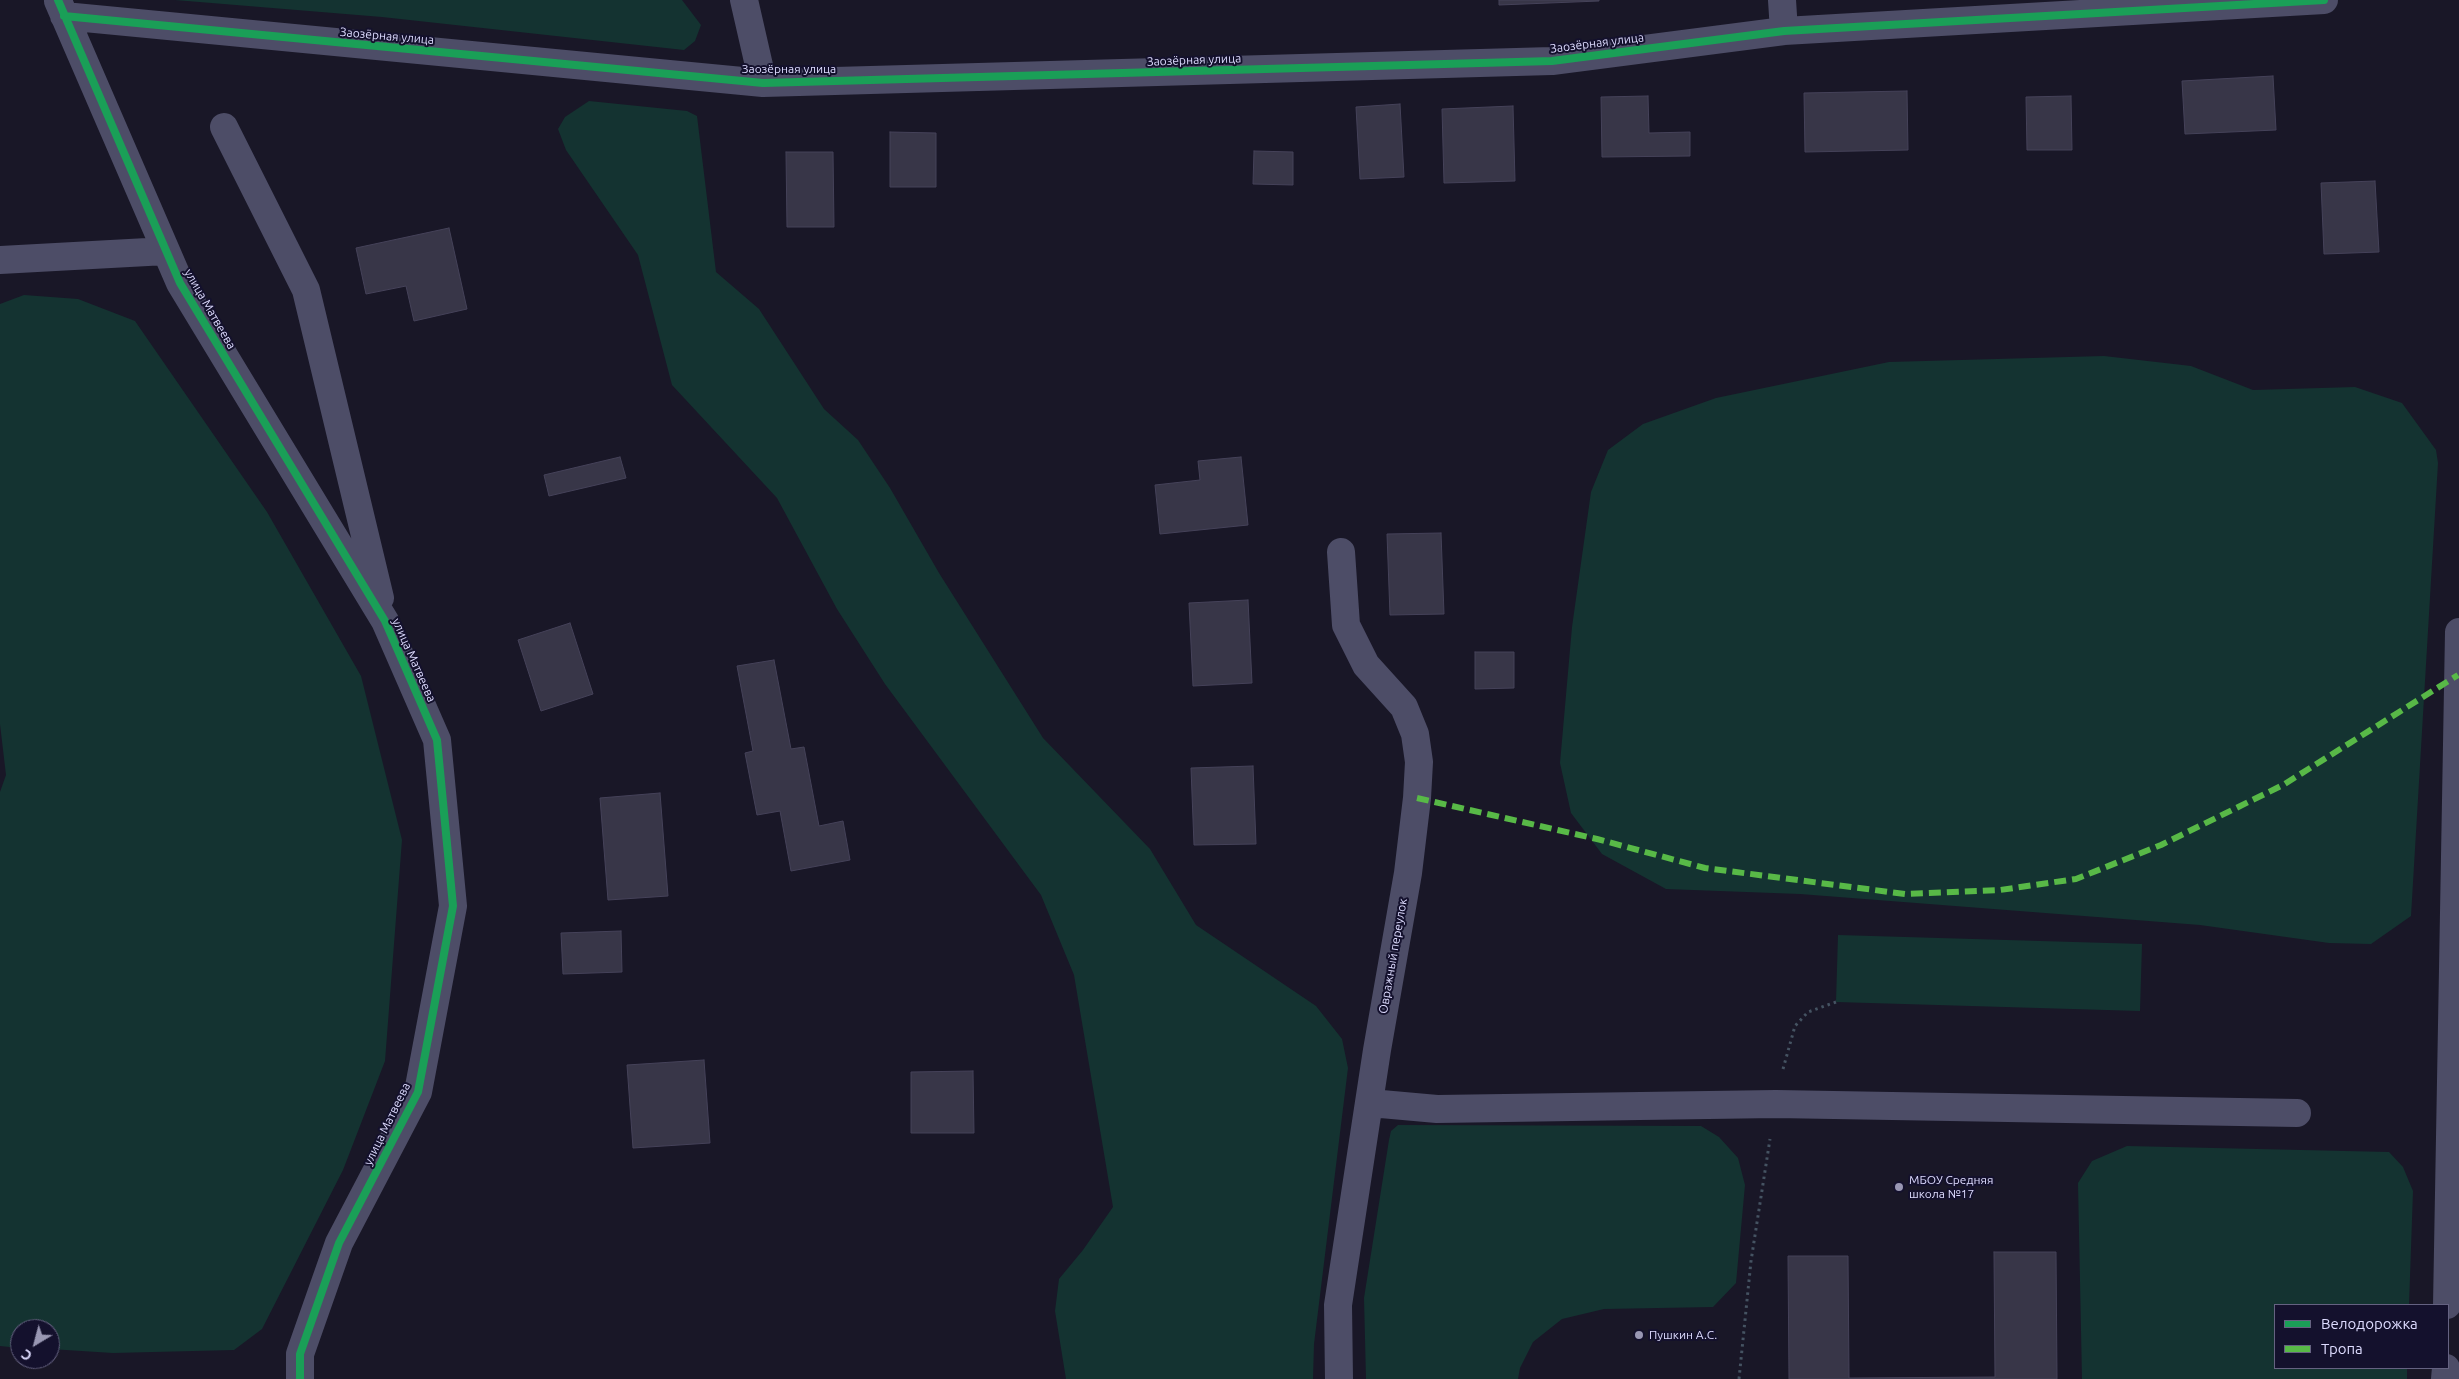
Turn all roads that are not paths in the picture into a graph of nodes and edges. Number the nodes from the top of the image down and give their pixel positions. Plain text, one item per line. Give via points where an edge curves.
1 (744, 0) edge
2 (1782, 0) edge
3 (2324, 0) edge
4 (61, 8) edge
5 (1784, 31) junction
6 (763, 83) junction
7 (224, 126) dead end
8 (166, 251) junction
9 (0, 260) edge
10 (1341, 552) dead end
11 (385, 621) junction
12 (2459, 632) edge
13 (1370, 1104) junction
14 (2297, 1113) dead end
15 (2454, 1163) edge
16 (2455, 1194) edge
17 (2447, 1304) edge
18 (300, 1379) edge
19 (1339, 1379) edge

1 - 6 street
2 - 5 street
3 - 5 street, Заозёрная улица
4 - 6 street, Заозёрная улица
4 - 8 street, улица Матвеева
5 - 6 street, Заозёрная улица via 1552,61
7 - 11 street via 306,290
8 - 9 street
8 - 11 street, улица Матвеева via 180,283
10 - 13 street, Овражный переулок via 1346,626 1366,665 1404,707 1415,734 1419,762 1408,873
11 - 18 street, улица Матвеева via 437,740 453,906 418,1092 339,1243 300,1354
12 - 15 street
13 - 14 street via 1437,1109 1776,1104
13 - 19 street, Овражный переулок via 1338,1305
15 - 16 street
16 - 17 street

